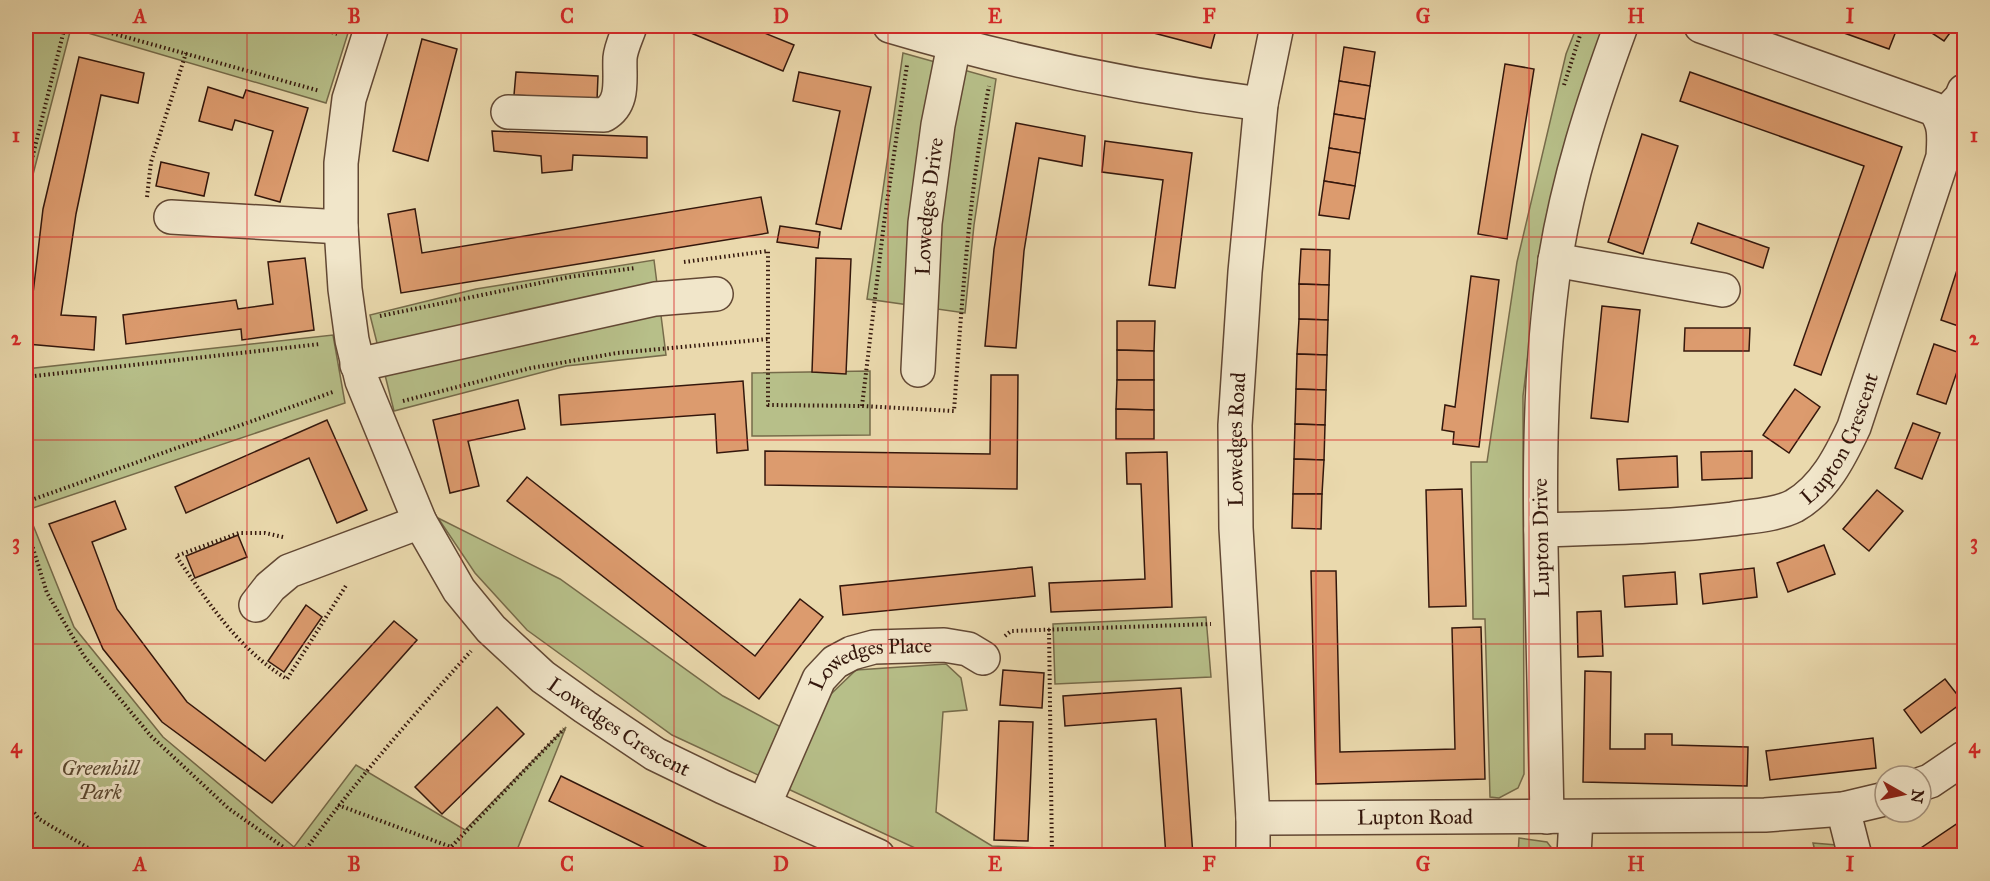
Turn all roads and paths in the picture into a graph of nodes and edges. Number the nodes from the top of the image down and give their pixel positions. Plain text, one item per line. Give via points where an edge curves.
1 (65, 26) edge
2 (86, 26) edge
3 (372, 26) edge
4 (630, 26) edge
5 (1277, 26) edge
6 (1621, 26) edge
7 (1701, 26) edge
8 (901, 29) edge
9 (954, 45) junction
10 (186, 53) junction
11 (996, 54) junction
12 (1965, 91) edge
13 (349, 99) junction
14 (1262, 104) junction
15 (508, 112) dead end
16 (1941, 119) junction
17 (26, 183) edge
18 (171, 217) joint
19 (341, 227) junction
20 (1556, 260) junction
21 (674, 263) dead end
22 (639, 268) dead end
23 (1723, 290) dead end
24 (716, 294) dead end
25 (768, 339) junction
26 (359, 363) junction
27 (918, 370) dead end
28 (26, 377) edge
29 (862, 406) junction
30 (26, 502) edge
31 (420, 522) junction
32 (26, 526) edge
33 (1540, 530) junction
34 (256, 605) dead end
35 (1242, 624) junction
36 (491, 629) junction
37 (1049, 629) junction
38 (983, 658) joint
39 (585, 707) junction
40 (1965, 758) edge
41 (1933, 777) edge
42 (26, 802) edge
43 (1873, 802) edge
44 (338, 805) junction
45 (764, 805) junction
46 (1843, 809) junction
47 (1561, 817) junction
48 (1253, 818) junction
49 (102, 855) edge
50 (299, 855) edge
51 (878, 855) edge
52 (1052, 855) edge
53 (1253, 855) edge
54 (1574, 855) edge
55 (1855, 855) edge

1 - 17 path
2 - 10 path
3 - 13 street, Lowedges Crescent
4 - 15 street via 620,55 618,99 613,110 604,115
5 - 14 street, Lowedges Road
6 - 20 street, Lupton Drive via 1574,167
7 - 16 street via 1934,109
8 - 9 street
8 - 29 path via 884,223
9 - 11 street
9 - 27 street, Lowedges Drive via 925,223
10 - 13 path
10 - 18 path via 151,162 145,212
11 - 14 street via 1124,82
11 - 29 path via 977,149 954,411
12 - 16 street
13 - 19 street, Lowedges Crescent via 341,163
14 - 35 street, Lowedges Road via 1235,425
16 - 33 street, Lupton Crescent via 1945,134 1943,157 1854,427 1840,457 1819,487 1793,506 1764,515 1696,523
18 - 19 street
19 - 26 street, Lowedges Crescent via 345,289
20 - 23 street
20 - 33 street, Lupton Drive via 1544,354
21 - 25 path via 768,251
22 - 26 path via 569,277
24 - 26 street via 656,299
25 - 26 path via 617,353 531,368
25 - 29 path via 768,405
26 - 28 path
26 - 30 path
26 - 31 street, Lowedges Crescent
31 - 34 street via 288,571
31 - 36 street, Lowedges Crescent via 459,590
32 - 50 path via 47,592 84,656 151,736 228,808
33 - 47 street, Lupton Drive
35 - 37 path
35 - 48 street, Lowedges Road
36 - 39 street, Lowedges Crescent via 543,677
36 - 44 path
37 - 38 path via 1011,631
37 - 52 path
38 - 45 street, Lowedges Place via 968,649 944,645 874,647 835,662 819,679
39 - 44 path via 451,847
39 - 45 street, Lowedges Crescent via 655,754
40 - 41 street
42 - 49 path via 39,819
43 - 46 street, Lupton Road
44 - 50 path
45 - 51 street, Lowedges Crescent
46 - 47 street, Lupton Road via 1765,816
46 - 55 street
47 - 48 street, Lupton Road
47 - 54 street
48 - 53 street, Lowedges Road

